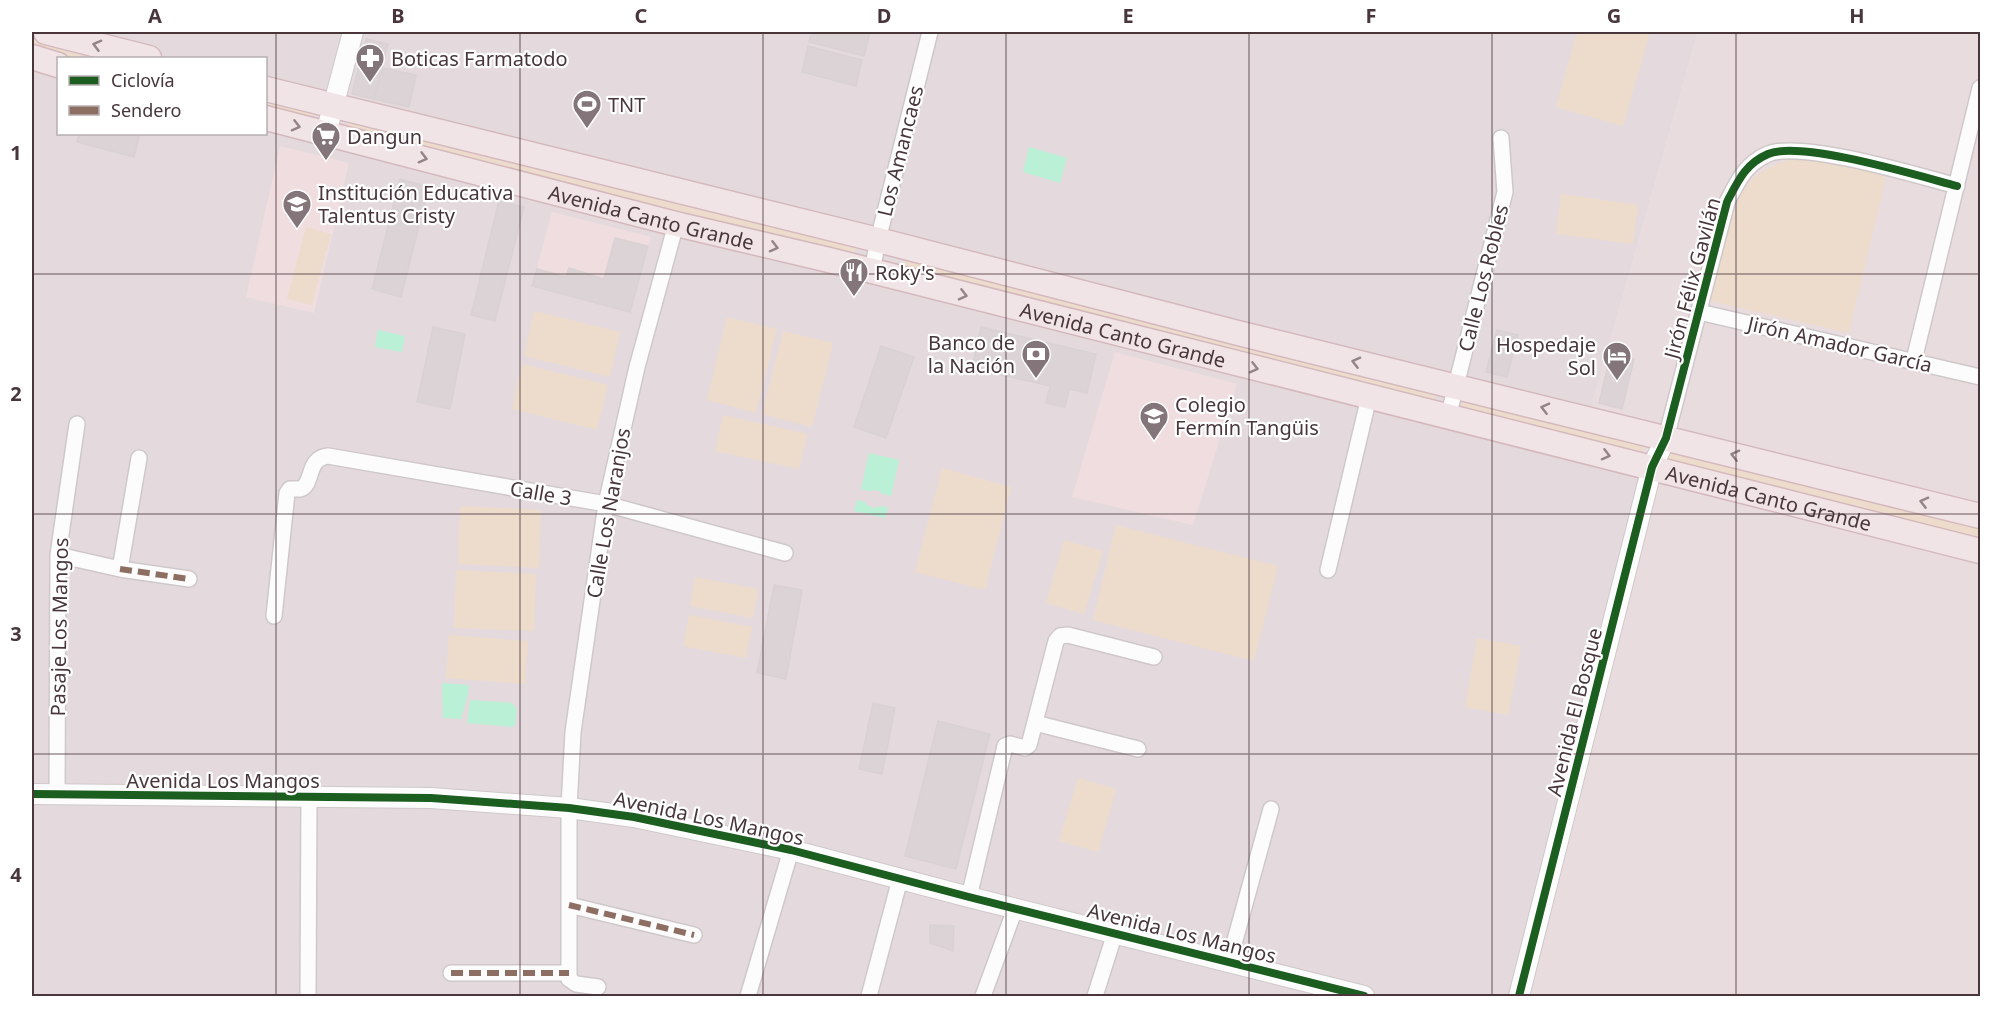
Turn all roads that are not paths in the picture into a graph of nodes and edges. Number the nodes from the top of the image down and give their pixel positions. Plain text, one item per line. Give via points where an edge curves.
1 (46, 32) edge
2 (353, 32) edge
3 (930, 32) edge
4 (32, 57) edge
5 (145, 57) edge
6 (57, 65) edge
7 (1980, 88) edge
8 (267, 89) edge
9 (334, 106) junction
10 (267, 118) edge
11 (326, 133) junction
12 (1501, 138) dead end
13 (1957, 186) junction
14 (676, 224) junction
15 (878, 240) junction
16 (872, 271) junction
17 (1699, 312) junction
18 (1914, 360) junction
19 (1980, 377) edge
20 (1456, 387) junction
21 (1369, 397) junction
22 (1448, 417) junction
23 (77, 424) dead end
24 (1666, 438) junction
25 (139, 458) dead end
26 (1652, 467) junction
27 (606, 504) junction
28 (1980, 516) edge
29 (1980, 550) edge
30 (785, 553) dead end
31 (58, 555) junction
32 (120, 568) junction
33 (1328, 570) dead end
34 (189, 579) dead end
35 (274, 616) dead end
36 (1154, 657) dead end
37 (1035, 723) junction
38 (1138, 749) dead end
39 (32, 794) edge
40 (57, 795) junction
41 (309, 797) junction
42 (569, 808) junction
43 (1271, 809) dead end
44 (791, 850) junction
45 (900, 879) junction
46 (969, 897) junction
47 (569, 905) junction
48 (1016, 909) junction
49 (1115, 933) junction
50 (694, 935) dead end
51 (1229, 962) junction
52 (451, 973) dead end
53 (569, 973) junction
54 (598, 987) dead end
55 (308, 996) edge
56 (748, 996) edge
57 (869, 996) edge
58 (983, 996) edge
59 (1095, 996) edge
60 (1364, 996) edge
61 (1519, 996) edge

5 -> 1 main road
2 - 9 street
3 - 15 street, Los Amancaes
4 - 6 main road
7 - 13 street
8 - 9 main road, Avenida Canto Grande
9 - 11 street
9 - 15 main road, Avenida Canto Grande
10 -> 11 main road, Avenida Canto Grande
11 -> 14 main road, Avenida Canto Grande
12 - 20 street, Calle Los Robles via 1505,192
13 - 17 street, Jirón Félix Gavilán via 1871,163 1800,151 1769,154 1742,172 1727,202
13 - 18 street
14 -> 16 main road, Avenida Canto Grande
14 - 27 street, Calle Los Naranjos via 637,367
15 - 16 street, Los Amancaes
20 -> 15 main road, Avenida Canto Grande
16 -> 21 main road, Avenida Canto Grande
17 - 18 street, Jirón Amador García
17 - 24 street, Jirón Félix Gavilán
18 - 19 street, Jirón Amador García
20 - 22 street, Calle Los Robles
24 -> 20 main road, Avenida Canto Grande
21 - 22 main road, Avenida Canto Grande
21 - 33 street
22 -> 26 main road, Avenida Canto Grande
23 - 31 street, Pasaje Los Mangos
24 - 26 street, Avenida El Bosque
28 -> 24 main road, Avenida Canto Grande
25 - 32 street
26 - 29 main road, Avenida Canto Grande
26 - 61 street, Avenida El Bosque
27 - 30 street, Calle 3
27 - 35 street, Calle 3 via 321,457 304,487 287,493
27 - 42 street, Calle Los Naranjos via 573,732
31 - 32 street
31 - 40 street, Pasaje Los Mangos
32 - 34 street
36 - 37 street via 1060,636
37 - 38 street
37 - 46 street via 1029,745 1005,746
39 - 40 street, Avenida Los Mangos
40 - 41 street, Avenida Los Mangos
41 - 42 street, Avenida Los Mangos via 431,798
41 - 55 street
42 - 44 street, Avenida Los Mangos via 634,817
42 - 47 street, Calle Los Naranjos
43 - 51 street
44 - 45 street, Avenida Los Mangos
44 - 56 street
45 - 46 street, Avenida Los Mangos
45 - 57 street
46 - 48 street, Avenida Los Mangos
47 - 50 street
47 - 53 street, Calle Los Naranjos
48 - 49 street, Avenida Los Mangos
48 - 58 street
49 - 51 street, Avenida Los Mangos
49 - 59 street
51 - 60 street, Avenida Los Mangos
52 - 53 street
53 - 54 street via 569,979 576,984

